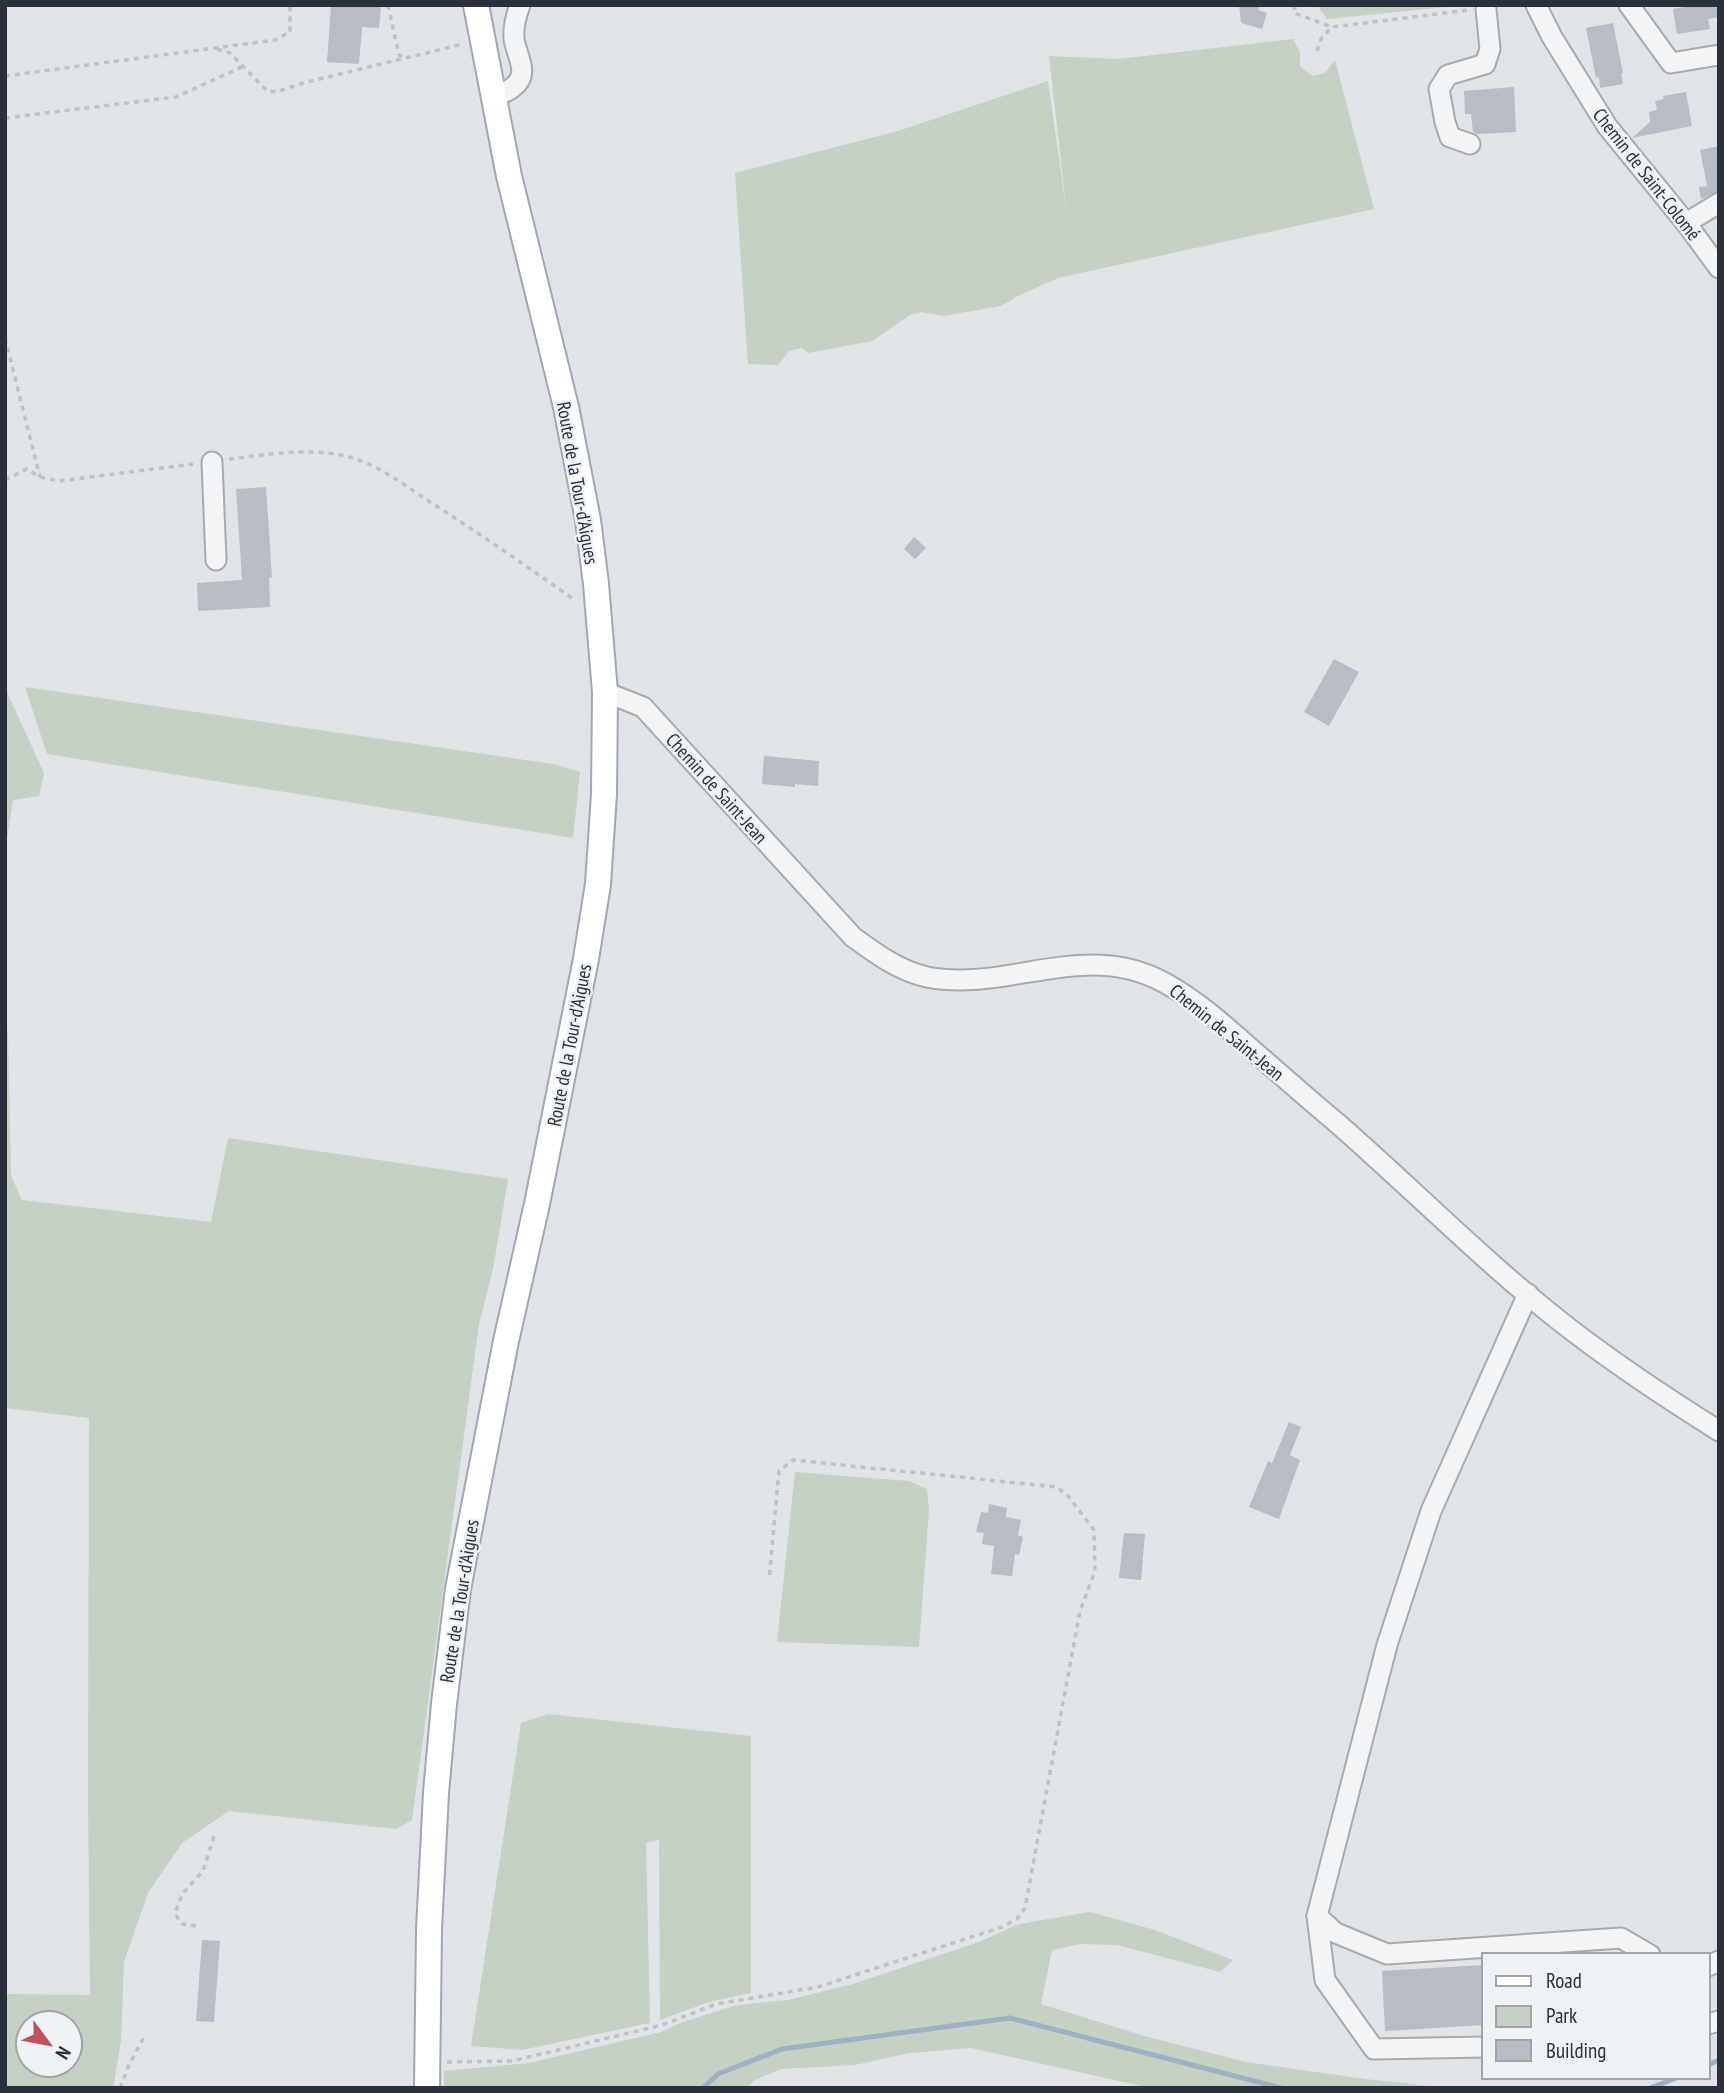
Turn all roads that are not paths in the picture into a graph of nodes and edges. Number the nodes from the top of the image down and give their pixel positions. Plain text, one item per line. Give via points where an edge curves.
1 (476, 5) edge
2 (520, 5) edge
3 (1536, 5) edge
4 (1629, 5) edge
5 (1486, 9) road end
6 (1719, 55) edge
7 (493, 97) junction
8 (1470, 144) dead end
9 (1719, 202) edge
10 (1686, 223) junction
11 (1719, 268) edge
12 (212, 462) road end
13 (216, 560) dead end
14 (605, 692) junction
15 (1528, 1294) junction
16 (1719, 1431) edge
17 (1317, 1916) junction
18 (1647, 1953) edge
19 (1482, 2047) edge
20 (426, 2088) edge

1 - 7 main road, Route de la Tour-d'Aigues
2 - 7 street via 514,40 523,68 520,79
3 - 10 street, Chemin de Saint-Colomé via 1607,126
4 - 6 street via 1671,63
5 - 8 street via 1490,49 1485,64 1448,75 1439,89 1450,136
7 - 14 main road, Route de la Tour-d'Aigues via 588,520
9 - 10 street
10 - 11 street, Chemin de Saint-Colomé
12 - 13 street
14 - 15 street, Chemin de Saint-Jean via 643,707 853,937 877,955 925,976 961,981 1092,963 1120,966 1165,982 1234,1034
14 - 20 main road, Route de la Tour-d'Aigues via 598,884 586,959 458,1588 436,1793
15 - 16 street, Chemin de Saint-Jean via 1608,1358
15 - 17 street via 1431,1511 1387,1645
17 - 18 street via 1336,1933 1387,1954 1621,1938
17 - 19 street via 1325,1980 1374,2049

